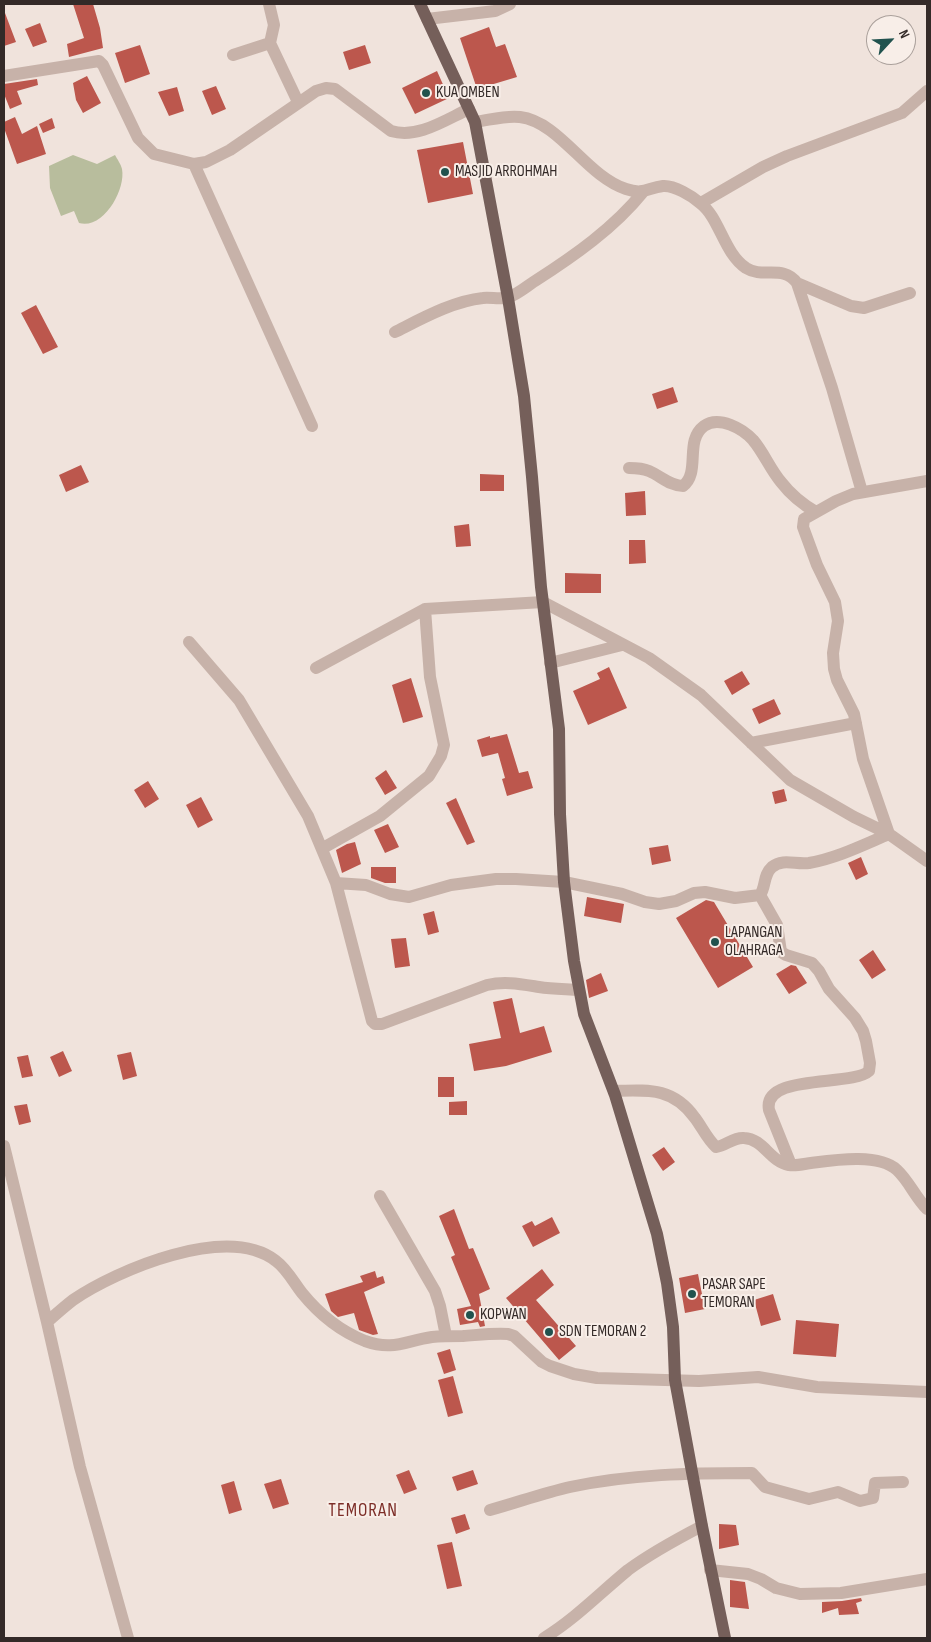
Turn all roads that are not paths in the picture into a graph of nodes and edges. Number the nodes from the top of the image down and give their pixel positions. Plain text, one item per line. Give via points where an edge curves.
1 (269, 4) edge
2 (420, 4) edge
3 (510, 4) edge
4 (427, 19) junction
5 (270, 43) junction
6 (233, 55) dead end
7 (4, 76) edge
8 (927, 91) edge
9 (298, 102) junction
10 (469, 109) junction
11 (475, 122) junction
12 (194, 164) junction
13 (643, 192) junction
14 (701, 203) junction
15 (797, 283) junction
16 (910, 293) dead end
17 (508, 298) junction
18 (395, 332) dead end
19 (312, 426) dead end
20 (628, 468) dead end
21 (927, 482) edge
22 (862, 492) junction
23 (816, 512) junction
24 (542, 602) junction
25 (425, 609) junction
26 (189, 642) dead end
27 (622, 644) junction
28 (550, 663) junction
29 (316, 668) dead end
30 (856, 723) junction
31 (751, 743) junction
32 (889, 834) junction
33 (322, 848) junction
34 (927, 861) edge
35 (336, 882) junction
36 (564, 882) junction
37 (760, 896) junction
38 (579, 990) junction
39 (614, 1091) junction
40 (4, 1146) edge
41 (791, 1165) junction
42 (380, 1196) dead end
43 (927, 1209) edge
44 (47, 1322) junction
45 (446, 1336) junction
46 (675, 1380) junction
47 (927, 1392) edge
48 (692, 1473) junction
49 (903, 1482) dead end
50 (490, 1510) dead end
51 (702, 1526) junction
52 (710, 1570) junction
53 (927, 1579) edge
54 (128, 1638) edge
55 (544, 1638) edge
56 (725, 1638) edge

1 - 5 street via 274,24
2 - 4 main road
3 - 4 street via 496,11
4 - 10 main road
5 - 6 street
5 - 9 street
7 - 12 street via 99,60 138,138 154,154
8 - 14 street via 902,113 787,156
9 - 10 street via 316,91 335,89 400,134 418,132
9 - 12 street via 230,150
10 - 11 main road
11 - 13 street via 509,117 532,120 559,138 613,184
11 - 17 main road
12 - 19 street
13 - 14 street via 670,186
13 - 17 street via 628,210 587,244
14 - 15 street via 740,263 754,271 786,273
15 - 16 street via 850,306 864,308
15 - 22 street
17 - 18 street via 483,298 462,303 430,314
17 - 24 main road via 524,396
20 - 23 street via 640,468 683,486 692,474 697,435 705,425 726,423 752,440 789,491
21 - 22 street
22 - 23 street
23 - 30 street via 804,519 803,527 835,602 838,621 834,669
24 - 25 street
24 - 27 street
24 - 28 main road
25 - 29 street
25 - 33 street via 430,676 444,745 441,756 429,776 380,816
26 - 33 street via 239,700 308,816
27 - 28 street
27 - 31 street via 649,658 701,695
28 - 36 main road via 559,729
30 - 31 street
30 - 32 street via 866,768
31 - 32 street via 790,780
32 - 34 street
32 - 37 street via 810,863 780,862 768,872
33 - 35 street
35 - 36 street via 366,885 409,897 451,885 496,879
35 - 38 street via 375,1024 498,983
36 - 37 street via 659,904 705,892 735,898
36 - 38 main road
37 - 41 street via 777,925 781,952 816,967 829,989 860,1024 870,1063 869,1071 859,1076 788,1087 773,1094 769,1110
38 - 39 main road via 584,1014
39 - 41 street via 652,1090 664,1093 691,1112 716,1147 736,1138 750,1139 758,1142 777,1161
39 - 46 main road via 659,1244 673,1327
40 - 44 street
41 - 43 street via 835,1160 889,1164
42 - 45 street via 435,1291
44 - 45 street via 75,1299 156,1260 197,1249 231,1246 274,1259 320,1312 346,1332 366,1341 388,1346
44 - 54 street via 80,1467
45 - 46 street via 508,1334 542,1362 574,1374 625,1380
46 - 47 street via 758,1377 817,1387
46 - 48 main road
48 - 49 street via 752,1473 765,1487 809,1499 838,1492 860,1501 873,1498 875,1483
48 - 50 street via 642,1476 570,1488
48 - 51 main road
51 - 52 main road
51 - 55 street via 631,1568 569,1622
52 - 53 street via 748,1574 776,1588 800,1594 841,1593
52 - 56 main road

